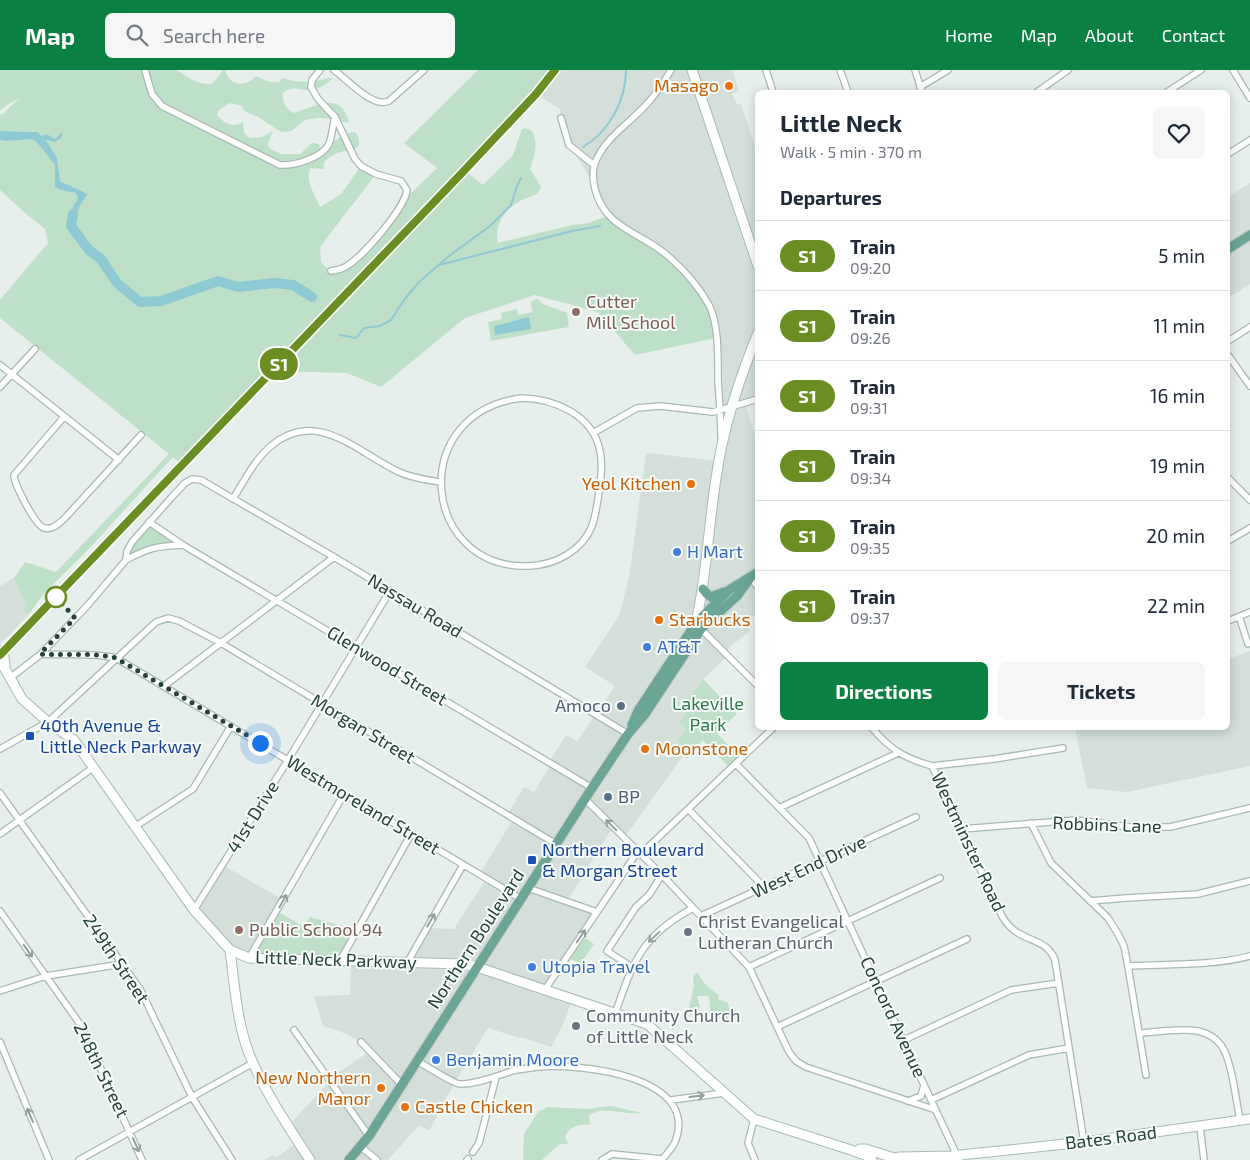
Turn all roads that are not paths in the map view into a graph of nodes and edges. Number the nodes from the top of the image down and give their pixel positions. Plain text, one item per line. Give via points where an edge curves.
1 (145, 70) edge
2 (320, 70) edge
3 (334, 70) edge
4 (424, 70) edge
5 (671, 70) edge
6 (692, 70) edge
7 (766, 70) edge
8 (840, 70) edge
9 (915, 70) edge
10 (948, 70) edge
11 (1068, 70) edge
12 (1201, 70) edge
13 (1233, 70) edge
14 (772, 90) edge
15 (847, 90) edge
16 (921, 90) edge
17 (1040, 90) edge
18 (1170, 90) edge
19 (1250, 98) edge
20 (335, 117) junction
21 (561, 118) dead end
22 (1250, 140) edge
23 (1230, 153) edge
24 (594, 165) junction
25 (1250, 235) edge
26 (1230, 248) edge
27 (755, 257) edge
28 (331, 271) dead end
29 (1250, 327) edge
30 (1230, 340) edge
31 (755, 341) edge
32 (35, 349) dead end
33 (1230, 358) edge
34 (0, 365) edge
35 (12, 375) junction
36 (1250, 386) edge
37 (0, 387) edge
38 (755, 400) edge
39 (731, 408) junction
40 (720, 411) junction
41 (64, 417) junction
42 (593, 433) junction
43 (141, 435) dead end
44 (721, 446) junction
45 (119, 460) junction
46 (1230, 480) edge
47 (440, 482) junction
48 (233, 499) junction
49 (1250, 500) edge
50 (149, 522) junction
51 (1250, 528) edge
52 (1230, 539) edge
53 (183, 545) junction
54 (334, 557) junction
55 (126, 560) junction
56 (754, 575) edge
57 (703, 589) junction
58 (729, 590) junction
59 (390, 591) junction
60 (277, 600) junction
61 (1250, 612) edge
62 (1238, 616) junction
63 (1230, 620) edge
64 (698, 626) junction
65 (221, 643) junction
66 (1248, 644) dead end
67 (356, 647) junction
68 (0, 651) edge
69 (40, 654) junction
70 (116, 658) junction
71 (0, 660) edge
72 (6, 669) junction
73 (10, 678) junction
74 (755, 683) edge
75 (164, 686) junction
76 (322, 704) junction
77 (48, 722) junction
78 (231, 726) junction
79 (771, 730) edge
80 (874, 730) edge
81 (628, 734) junction
82 (1063, 748) dead end
83 (0, 749) edge
84 (898, 753) junction
85 (288, 760) junction
86 (736, 764) junction
87 (932, 766) junction
88 (94, 767) junction
89 (592, 788) junction
90 (0, 793) edge
91 (344, 794) junction
92 (585, 799) junction
93 (781, 808) junction
94 (1250, 808) edge
95 (689, 810) junction
96 (916, 817) dead end
97 (19, 820) junction
98 (1031, 824) junction
99 (136, 826) junction
100 (962, 829) junction
101 (0, 834) edge
102 (411, 834) junction
103 (556, 844) junction
104 (640, 852) junction
105 (821, 861) junction
106 (463, 865) junction
107 (662, 875) junction
108 (940, 878) dead end
109 (1250, 881) edge
110 (528, 888) junction
111 (765, 888) junction
112 (521, 899) junction
113 (1090, 902) junction
114 (693, 908) junction
115 (194, 910) junction
116 (0, 911) edge
117 (596, 912) junction
118 (701, 916) junction
119 (849, 921) junction
120 (967, 939) dead end
121 (230, 950) junction
122 (1250, 956) edge
123 (249, 958) junction
124 (340, 961) junction
125 (407, 963) junction
126 (122, 964) junction
127 (1128, 966) junction
128 (477, 967) junction
129 (632, 967) junction
130 (750, 967) junction
131 (46, 976) junction
132 (876, 981) junction
133 (1059, 983) junction
134 (0, 991) edge
135 (544, 991) junction
136 (615, 1014) junction
137 (777, 1027) junction
138 (294, 1030) dead end
139 (1139, 1033) junction
140 (904, 1040) junction
141 (0, 1042) edge
142 (361, 1042) dead end
143 (1069, 1048) junction
144 (417, 1061) junction
145 (253, 1063) junction
146 (1146, 1076) dead end
147 (496, 1078) junction
148 (402, 1085) junction
149 (924, 1085) junction
150 (724, 1093) junction
151 (192, 1097) junction
152 (671, 1100) junction
153 (931, 1100) junction
154 (908, 1101) junction
155 (936, 1110) junction
156 (754, 1119) junction
157 (1250, 1119) edge
158 (1240, 1120) junction
159 (1200, 1127) junction
160 (130, 1131) junction
161 (369, 1136) junction
162 (1084, 1142) junction
163 (361, 1147) junction
164 (852, 1150) junction
165 (473, 1152) dead end
166 (958, 1158) edge
167 (662, 1159) edge
168 (892, 1159) edge
169 (909, 1159) edge
170 (49, 1160) edge
171 (79, 1160) edge
172 (142, 1160) edge
173 (232, 1160) edge
174 (310, 1160) edge
175 (349, 1160) edge
176 (377, 1160) edge
177 (602, 1160) edge
178 (756, 1160) edge
179 (872, 1160) edge
180 (1204, 1160) edge

1 - 20 street via 152,94 162,106 280,165 297,164 325,148
2 - 20 street via 311,87
3 - 4 street via 373,101 384,104
5 - 24 street via 658,92 608,141
6 - 27 street
7 - 14 street
8 - 15 street
9 - 16 street
10 - 16 street
11 - 17 street
12 - 18 street
13 - 19 street
20 - 28 street via 361,166 400,181 407,193 389,224 360,254 343,268
21 - 24 street via 569,145
22 - 23 street
24 - 40 street via 593,184 597,198 610,218 669,256 711,310 717,348
25 - 26 main road
29 - 30 street
31 - 39 street
32 - 35 street
33 - 36 street
34 - 35 street
35 - 37 street
35 - 41 street
38 - 39 street
39 - 40 street
39 - 44 street
40 - 42 street via 660,406 637,408
40 - 44 street
41 - 45 street
41 - 45 street via 15,472 16,485 39,526 54,527 64,519
42 - 47 street via 571,412 550,402 522,398 494,404 468,421 451,443 443,462
42 - 47 street via 602,468 592,527 578,548 542,565 518,566 494,561 474,549 450,522
43 - 45 street
44 - 57 street
46 - 49 street
47 - 48 street via 400,472 340,437 307,431 290,435 270,446
48 - 50 street, Nassau Road via 192,478
48 - 54 street, Nassau Road
50 - 53 street, Glenwood Street
50 - 55 street via 132,542
51 - 52 street
53 - 55 street via 154,547
53 - 60 street, Glenwood Street
54 - 59 street, Nassau Road
54 - 60 street
55 - 69 street
56 - 58 main road, Northern Boulevard
56 - 64 main road, Northern Boulevard via 737,596
57 - 58 main road via 713,597
57 - 64 street
58 - 64 main road, Northern Boulevard
59 - 67 street, 41st Drive
59 - 81 street, Nassau Road
60 - 65 street
60 - 67 street, Glenwood Street
61 - 62 street
62 - 63 street
62 - 66 street
64 - 74 street
64 - 81 main road, Northern Boulevard via 638,711
65 - 70 street, Morgan Street via 168,618 156,622
65 - 75 street
65 - 76 street, Morgan Street
67 - 76 street, 41st Drive
67 - 89 street, Glenwood Street
68 - 72 street, Little Neck Parkway
69 - 70 street, Westmoreland Street via 95,654
69 - 73 street
70 - 75 street, Westmoreland Street
70 - 77 street
71 - 72 street, Little Neck Parkway
72 - 73 street, Little Neck Parkway
73 - 77 street, Little Neck Parkway via 22,699
75 - 78 street, Westmoreland Street
76 - 85 street, 41st Drive
76 - 103 street, Morgan Street
77 - 83 street
77 - 88 street, Little Neck Parkway via 74,740
78 - 85 street, Westmoreland Street
78 - 99 street via 193,789
79 - 86 street
80 - 84 street, Westminster Road
81 - 89 main road, Northern Boulevard
82 - 87 street
84 - 87 street, Westminster Road
84 - 93 street
85 - 91 street, Westmoreland Street
85 - 115 street, 41st Drive
86 - 93 street, Concord Avenue
86 - 95 street
87 - 100 street, Westminster Road
88 - 97 street
88 - 99 street, Little Neck Parkway
89 - 92 main road, Northern Boulevard
90 - 97 street, 249th Street
91 - 102 street, Westmoreland Street
123 -> 91 street
92 - 103 main road, Northern Boulevard
104 -> 92 street
93 - 105 street, Concord Avenue via 808,837
94 - 98 street, Robbins Lane via 1152,828 1076,820
95 - 104 street
95 - 111 street
96 - 105 street, West End Drive
97 - 101 street
97 - 126 street, 249th Street
98 - 100 street, Robbins Lane
98 - 113 street via 1051,863
99 - 115 street, Little Neck Parkway
100 - 133 street, Westminster Road via 1002,916 1016,932 1048,948 1055,960
102 - 106 street, Westmoreland Street
102 - 124 street
103 - 110 main road, Northern Boulevard
104 - 107 street
104 - 117 street
105 - 111 street, West End Drive
105 - 119 street, Concord Avenue
106 - 112 street, Westmoreland Street
125 -> 106 street
107 - 114 street
107 - 129 street via 607,951
108 - 119 street
109 - 113 street via 1198,894
110 - 112 main road, Northern Boulevard
110 - 117 street
111 - 118 street, West End Drive
112 - 128 main road, Northern Boulevard
113 - 127 street via 1112,923 1124,946
114 - 118 street
114 -> 129 street via 651,939
115 - 121 street, Little Neck Parkway
116 -> 131 street, 248th Street
135 -> 117 street
118 - 130 street
119 - 130 street
119 - 132 street, Concord Avenue
120 - 132 street
121 - 123 street, Little Neck Parkway
121 - 145 street via 242,1028
122 - 127 street via 1213,962
123 - 124 street, Little Neck Parkway
124 - 125 street, Little Neck Parkway
125 - 128 street, Little Neck Parkway
126 - 131 street
126 - 151 street, 249th Street via 140,989
127 - 139 street
128 - 135 street, Little Neck Parkway
128 - 144 main road, Northern Boulevard
129 - 136 street
130 - 137 street
131 - 134 street
131 - 160 street, 248th Street via 82,1027
132 - 137 street
132 - 140 street, Concord Avenue
133 - 140 street via 1011,990
133 - 143 street, Westminster Road
135 - 136 street, Little Neck Parkway
136 - 150 street, Little Neck Parkway via 647,1024
137 - 154 street via 789,1052 800,1064
138 - 161 street
139 - 146 street
139 - 158 street via 1196,1031 1217,1041 1228,1061
140 - 149 street, Concord Avenue
170 -> 141 street
142 - 148 street
143 - 153 street via 1029,1054
143 - 162 street, Westminster Road
144 - 147 street via 459,1084
144 - 148 main road, Northern Boulevard
145 - 151 street
145 - 174 street
147 - 152 street via 514,1071 558,1066 608,1072 654,1088
147 - 165 street via 479,1142
148 - 161 main road, Northern Boulevard
149 - 153 street, Concord Avenue
149 - 154 street via 921,1096
152 -> 150 street
150 - 156 street, Little Neck Parkway
151 - 160 street
151 - 173 street, 249th Street
152 - 167 street via 677,1116 677,1134
153 - 155 street, Concord Avenue
154 - 155 street
155 - 166 street, Concord Avenue
156 - 164 street, Little Neck Parkway
156 - 178 street via 748,1143
157 - 158 street, Bates Road
158 - 159 street, Bates Road
159 - 162 street, Bates Road
159 - 180 street
160 - 171 street
160 -> 172 street, 248th Street
161 - 163 main road, Northern Boulevard
162 - 166 street, Bates Road
163 - 175 main road, Northern Boulevard
163 - 176 street
164 - 168 street, Bates Road via 866,1149
164 - 179 street, Little Neck Parkway
166 - 169 street, Bates Road
167 - 177 street via 612,1154
168 - 169 street, Bates Road via 905,1156

